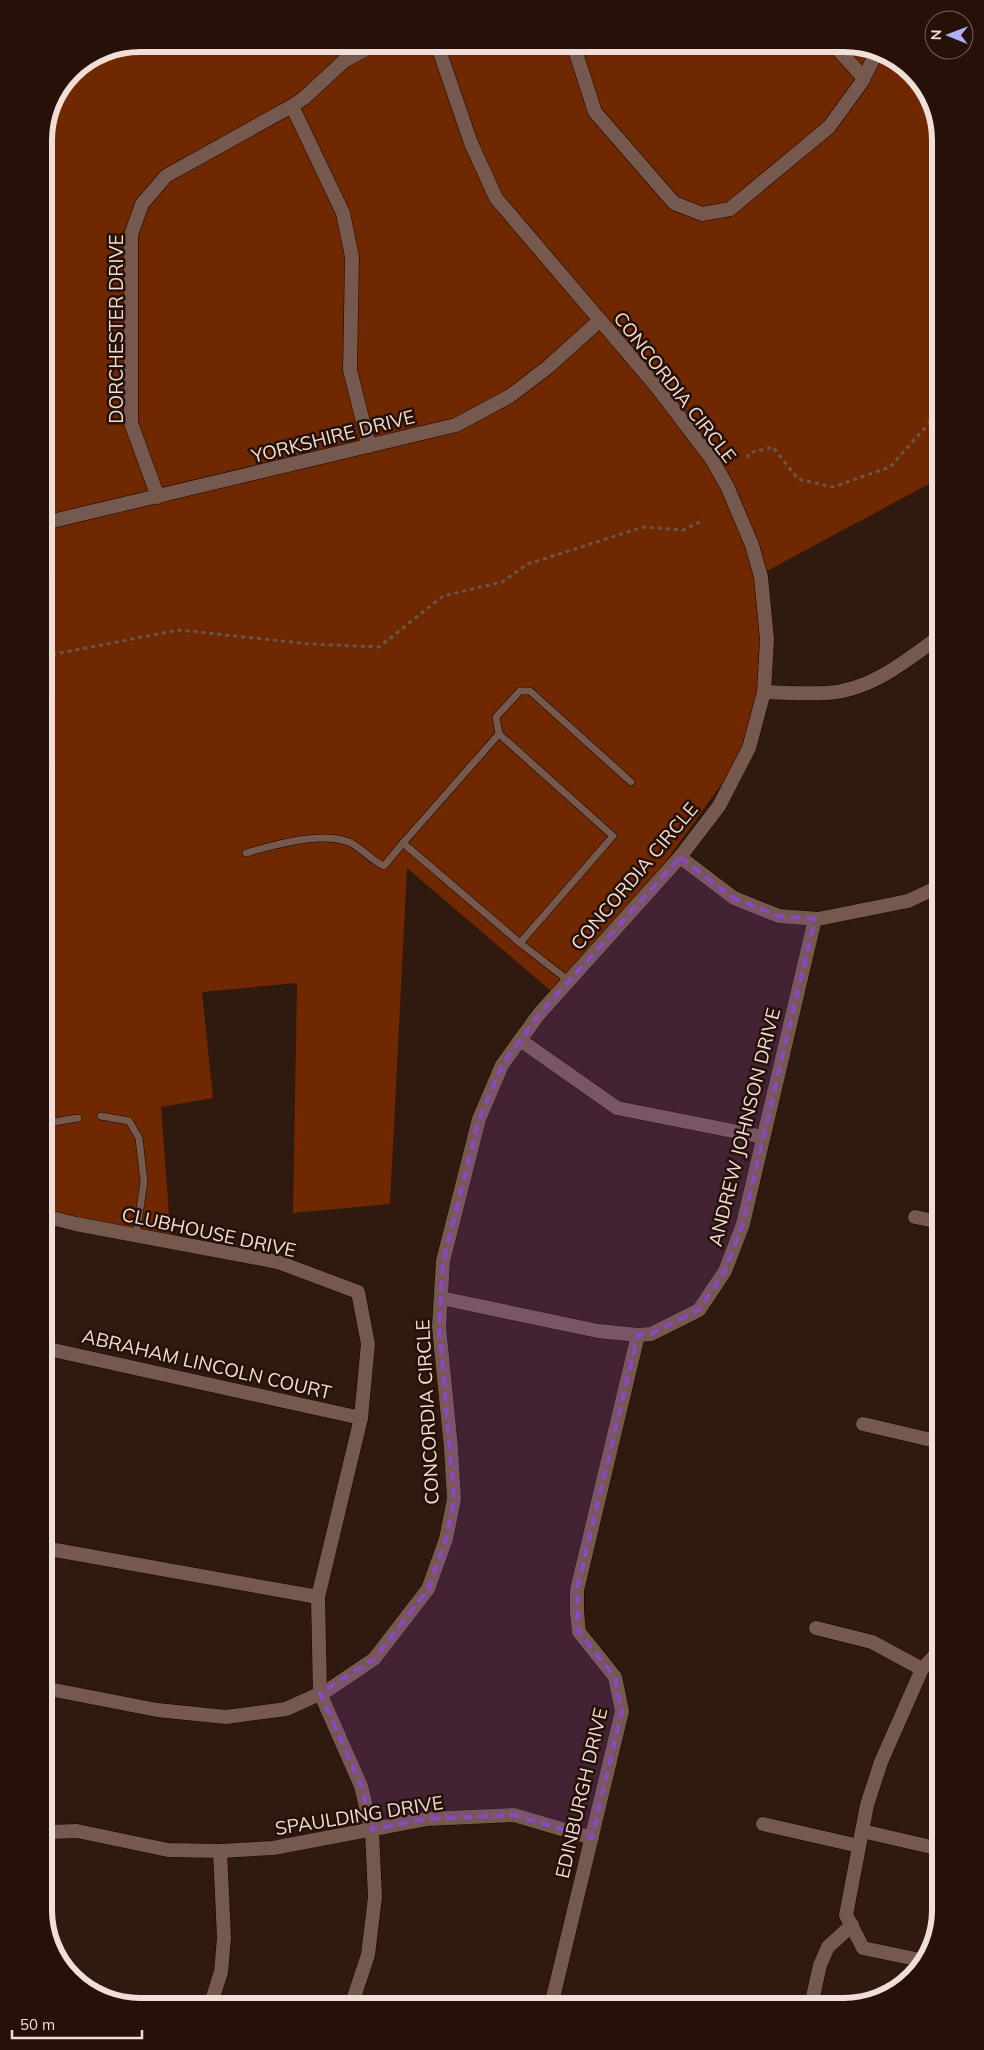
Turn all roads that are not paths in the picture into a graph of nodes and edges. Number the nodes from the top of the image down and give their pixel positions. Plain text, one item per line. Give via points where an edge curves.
1 (360, 52) edge
2 (440, 52) edge
3 (576, 53) edge
4 (841, 53) edge
5 (874, 58) edge
6 (864, 78) junction
7 (292, 106) junction
8 (600, 320) junction
9 (369, 446) junction
10 (158, 497) junction
11 (53, 521) edge
12 (932, 642) edge
13 (764, 692) junction
14 (499, 734) junction
15 (631, 782) dead end
16 (403, 843) junction
17 (246, 853) dead end
18 (680, 858) junction
19 (932, 890) edge
20 (815, 919) junction
21 (520, 943) junction
22 (569, 982) junction
23 (520, 1040) junction
24 (100, 1116) dead end
25 (78, 1118) dead end
26 (52, 1123) edge
27 (763, 1138) junction
28 (915, 1216) dead end
29 (52, 1218) edge
30 (932, 1220) edge
31 (136, 1235) junction
32 (441, 1298) junction
33 (638, 1335) junction
34 (52, 1350) edge
35 (361, 1418) junction
36 (863, 1424) dead end
37 (932, 1440) edge
38 (52, 1549) edge
39 (318, 1597) junction
40 (816, 1628) dead end
41 (932, 1658) edge
42 (922, 1669) junction
43 (52, 1690) edge
44 (320, 1693) junction
45 (763, 1824) dead end
46 (372, 1830) junction
47 (862, 1831) junction
48 (52, 1832) edge
49 (592, 1838) junction
50 (859, 1846) junction
51 (932, 1848) edge
52 (220, 1851) junction
53 (852, 1925) junction
54 (916, 1959) edge
55 (213, 1997) edge
56 (354, 1997) edge
57 (553, 1998) edge
58 (813, 1998) edge

1 - 7 street, DORCHESTER DRIVE via 344,61
2 - 8 street, CONCORDIA CIRCLE via 471,143 496,198
3 - 6 street via 595,112 674,202 702,214 730,209 829,127
4 - 6 street
5 - 6 street
7 - 9 street via 343,213 352,257 350,370
7 - 10 street, DORCHESTER DRIVE via 166,176 142,204 131,235 131,423
8 - 9 street, YORKSHIRE DRIVE via 510,396 456,425
8 - 13 street, CONCORDIA CIRCLE via 711,458 739,512 761,577 767,639
9 - 10 street, YORKSHIRE DRIVE
10 - 11 street, YORKSHIRE DRIVE
12 - 13 street via 895,670 861,686 827,693
13 - 18 street, CONCORDIA CIRCLE via 749,748 719,806
14 - 15 lane via 496,717 520,691 530,691
14 - 16 lane
14 - 21 lane via 613,836
16 - 17 lane via 384,866 350,842 330,839 295,840
16 - 21 lane
18 - 20 street via 734,898 779,916
18 - 22 street, CONCORDIA CIRCLE
19 - 20 street via 908,901
20 - 27 street, ANDREW JOHNSON DRIVE
21 - 22 lane
22 - 23 street, CONCORDIA CIRCLE
23 - 27 street via 616,1108
23 - 32 street, CONCORDIA CIRCLE via 502,1065 479,1119 443,1261
24 - 31 lane via 129,1121 139,1138 144,1182
25 - 26 lane
27 - 33 street, ANDREW JOHNSON DRIVE via 743,1224 725,1272 700,1310 652,1334
28 - 30 street
29 - 31 street, CLUBHOUSE DRIVE
31 - 35 street, CLUBHOUSE DRIVE via 278,1262 358,1292 368,1344
32 - 33 street, ANDREW JOHNSON DRIVE via 598,1331
32 - 44 street, CONCORDIA CIRCLE via 438,1327 454,1499 446,1539 428,1588 374,1659
33 - 49 street, EDINBURGH DRIVE via 577,1590 579,1632 615,1677 622,1711
34 - 35 street, ABRAHAM LINCOLN COURT
35 - 39 street
36 - 37 street
38 - 39 street
39 - 44 street
40 - 42 street via 872,1642
41 - 42 street
42 - 47 street via 881,1762
43 - 44 street, CONCORDIA CIRCLE via 157,1710 226,1717 286,1708
44 - 46 street via 361,1786
45 - 50 street
46 - 49 street, SPAULDING DRIVE via 426,1819 514,1815
46 - 52 street, SPAULDING DRIVE via 273,1848
46 - 56 street via 375,1898 368,1955
47 - 50 street
47 - 51 street
48 - 52 street, SPAULDING DRIVE via 77,1831 168,1850
49 - 57 street, EDINBURGH DRIVE
50 - 53 street via 846,1914
52 - 55 street via 224,1938 221,1972
53 - 54 street via 863,1948
53 - 58 street via 828,1947 820,1965

